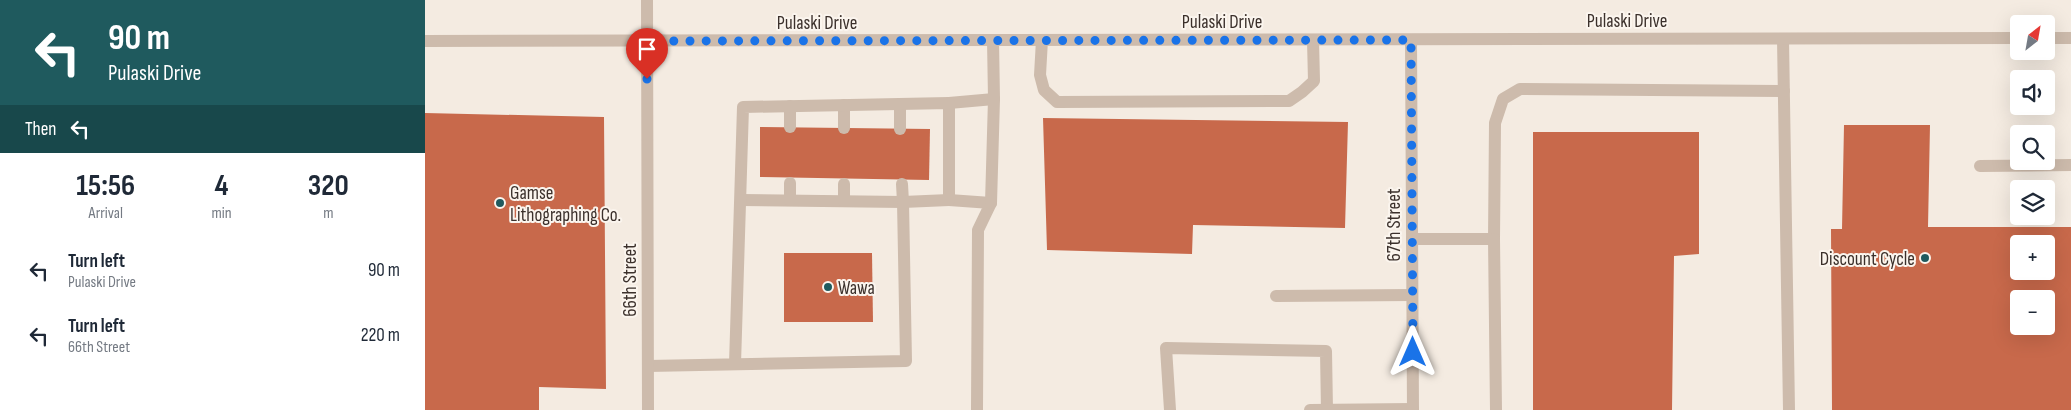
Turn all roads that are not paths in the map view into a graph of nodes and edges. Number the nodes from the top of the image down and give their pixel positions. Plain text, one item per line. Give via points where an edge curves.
1 (647, 0) edge
2 (2010, 38) edge
3 (2055, 38) edge
4 (2071, 38) edge
5 (1783, 39) junction
6 (993, 40) junction
7 (1042, 40) junction
8 (1313, 40) junction
9 (1411, 40) junction
10 (425, 41) edge
11 (647, 41) junction
12 (1784, 91) junction
13 (994, 99) junction
14 (949, 103) junction
15 (844, 105) junction
16 (900, 105) junction
17 (790, 106) junction
18 (790, 127) dead end
19 (844, 128) dead end
20 (900, 129) dead end
21 (2071, 165) edge
22 (1980, 166) dead end
23 (790, 183) dead end
24 (844, 184) dead end
25 (902, 184) dead end
26 (741, 200) junction
27 (789, 200) junction
28 (949, 200) junction
29 (844, 201) junction
30 (903, 202) junction
31 (991, 203) junction
32 (1412, 239) junction
33 (1494, 239) junction
34 (1412, 295) junction
35 (1276, 296) dead end
36 (735, 364) junction
37 (648, 366) junction
38 (1413, 409) edge
39 (648, 410) edge
40 (977, 410) edge
41 (1170, 410) edge
42 (1310, 410) edge
43 (1327, 410) edge
44 (1496, 410) edge
45 (1789, 410) edge

1 - 11 street, 66th Street
2 - 5 street, Pulaski Drive
3 - 4 street
5 - 9 street, Pulaski Drive
5 - 12 street
6 - 7 street, Pulaski Drive
6 - 11 street, Pulaski Drive
6 - 13 street
7 - 8 street, Pulaski Drive
7 - 8 street via 1040,75 1044,90 1057,102 1289,101 1314,81
8 - 9 street, Pulaski Drive
9 - 32 street, 67th Street
10 - 11 street, Pulaski Drive
11 - 37 street, 66th Street
12 - 33 street via 1520,89 1503,99 1495,123
12 - 45 street
13 - 14 street
13 - 31 street
14 - 16 street
14 - 28 street
15 - 16 street
15 - 17 street
15 - 19 street
16 - 20 street
17 - 18 street
17 - 26 street via 743,107
21 - 22 street
23 - 27 street
24 - 29 street
25 - 30 street
26 - 27 street
26 - 36 street
27 - 29 street
28 - 30 street
28 - 31 street
29 - 30 street
30 - 36 street via 906,361
31 - 40 street via 978,230
32 - 33 street
32 - 34 street, 67th Street
33 - 44 street
34 - 35 street
34 - 38 street, 67th Street
36 - 37 street
37 - 39 street, 66th Street
38 - 43 street
41 - 43 street via 1166,348 1326,351
42 - 43 street

